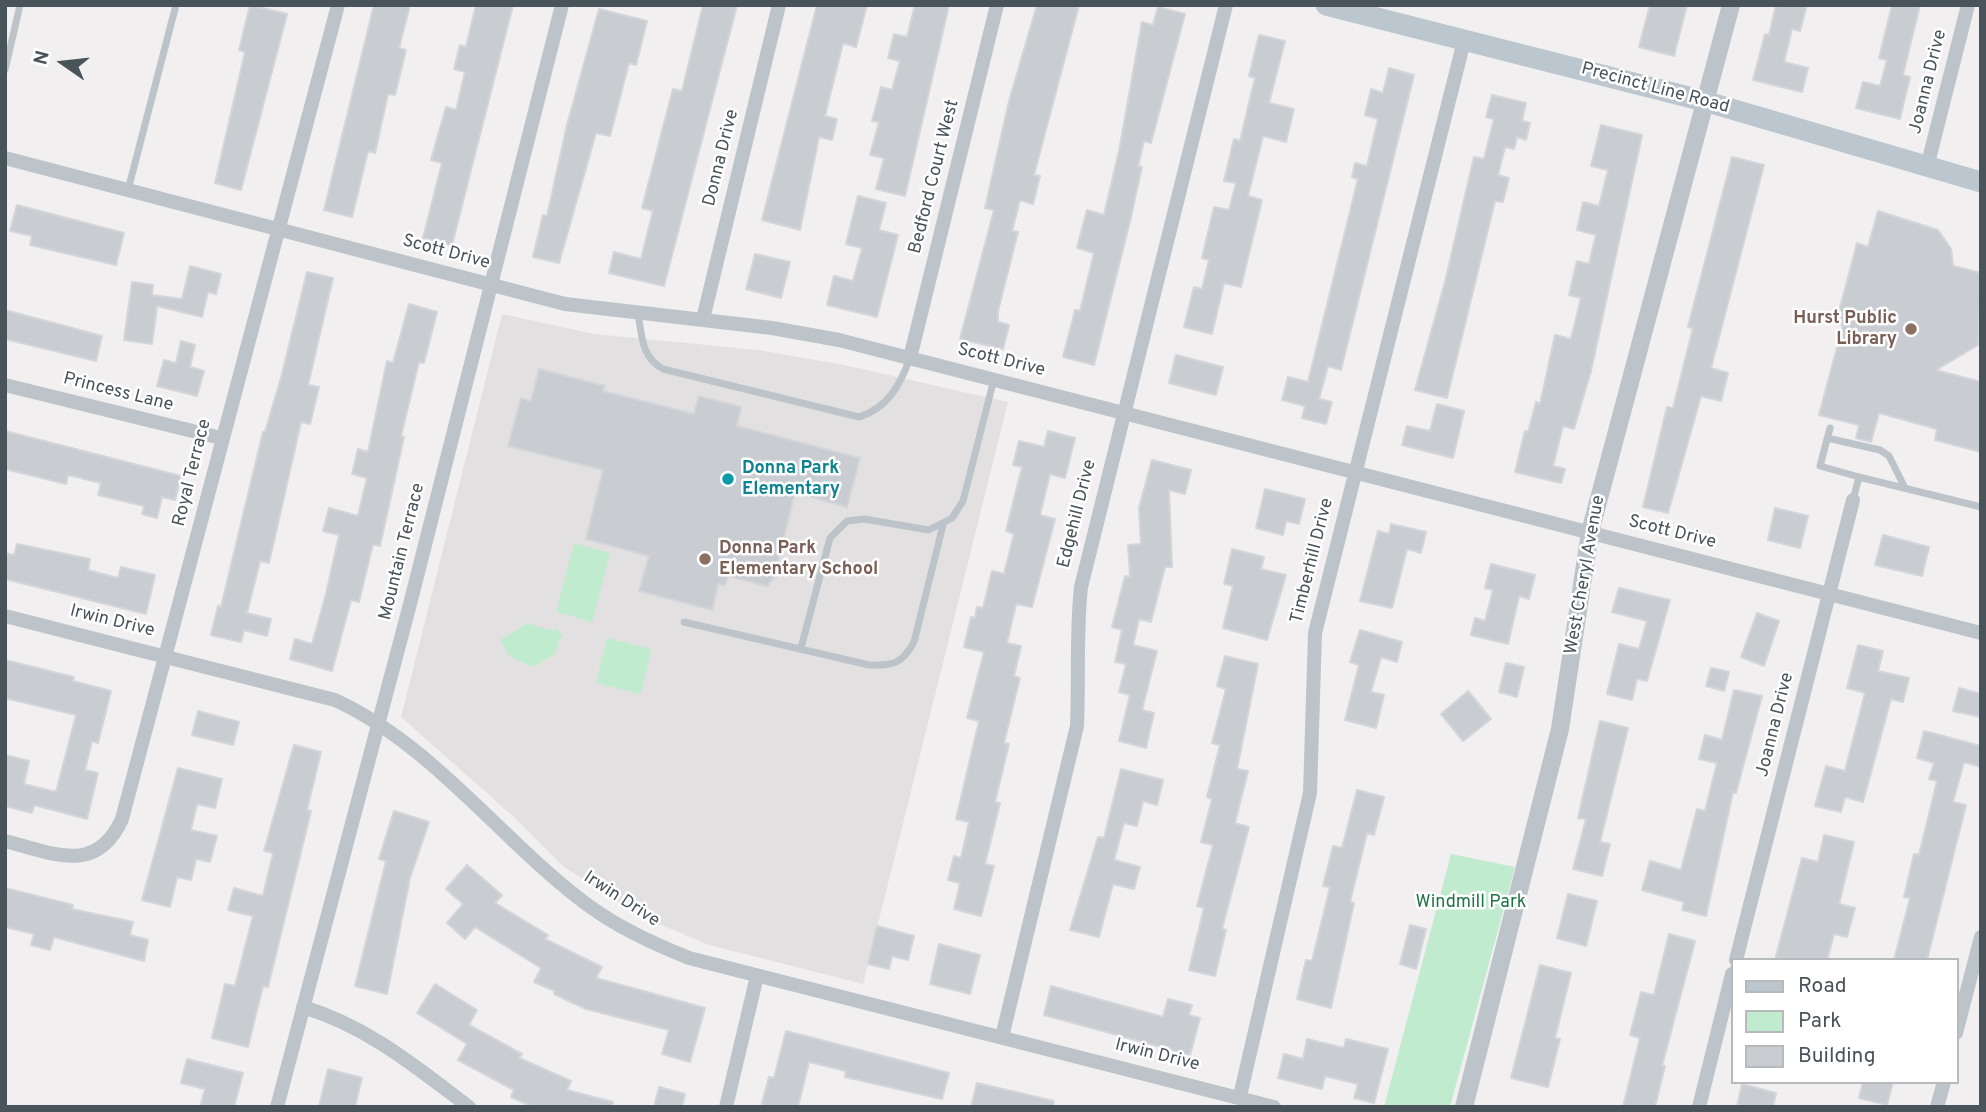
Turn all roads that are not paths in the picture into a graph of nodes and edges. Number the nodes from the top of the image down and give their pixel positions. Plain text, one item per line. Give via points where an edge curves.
1 (20, 5) edge
2 (176, 5) edge
3 (338, 5) edge
4 (562, 5) edge
5 (779, 5) edge
6 (998, 5) edge
7 (1226, 5) edge
8 (1327, 5) edge
9 (1731, 5) edge
10 (1968, 5) edge
11 (1464, 41) junction
12 (5, 70) edge
13 (1704, 101) junction
14 (5, 158) edge
15 (1927, 167) junction
16 (1981, 182) edge
17 (128, 190) junction
18 (276, 228) junction
19 (489, 285) junction
20 (638, 313) junction
21 (703, 319) junction
22 (910, 358) junction
23 (994, 379) junction
24 (5, 385) edge
25 (1124, 414) junction
26 (1830, 428) dead end
27 (221, 438) junction
28 (1827, 438) junction
29 (1354, 473) junction
30 (1859, 477) junction
31 (1905, 488) junction
32 (1853, 500) joint
33 (1981, 507) edge
34 (943, 525) junction
35 (1590, 532) junction
36 (1829, 593) junction
37 (5, 616) edge
38 (684, 622) dead end
39 (1981, 633) edge
40 (802, 648) junction
41 (167, 656) junction
42 (378, 722) junction
43 (5, 841) edge
44 (1981, 937) edge
45 (1737, 958) edge
46 (757, 976) junction
47 (1730, 982) edge
48 (303, 1007) junction
49 (1958, 1025) edge
50 (1002, 1037) junction
51 (1943, 1084) edge
52 (1240, 1096) junction
53 (277, 1107) edge
54 (469, 1107) edge
55 (726, 1107) edge
56 (1274, 1107) edge
57 (1464, 1107) edge
58 (1699, 1107) edge
59 (1937, 1107) edge

1 - 12 lane
2 - 17 lane
3 - 18 street, Royal Terrace
4 - 19 street, Mountain Terrace
5 - 21 street, Donna Drive
6 - 22 street, Bedford Court West
7 - 25 street, Edgehill Drive
8 - 11 main road, Precinct Line Road
9 - 13 street, West Cheryl Avenue
10 - 15 street, Joanna Drive
11 - 13 main road, Precinct Line Road
11 - 29 street, Timberhill Drive
13 - 15 main road, Precinct Line Road
13 - 35 street, West Cheryl Avenue
14 - 17 street, Scott Drive
15 - 16 main road, Precinct Line Road
17 - 18 street, Scott Drive
18 - 19 street, Scott Drive
18 - 27 street, Royal Terrace
19 - 20 street, Scott Drive via 565,304
19 - 42 street, Mountain Terrace
20 - 21 street, Scott Drive
20 - 22 lane via 645,353 663,369 859,417 873,413 893,394
21 - 22 street, Scott Drive via 839,340
22 - 23 street, Scott Drive
23 - 25 street, Scott Drive
23 - 34 lane via 963,501
24 - 27 street, Princess Lane
25 - 29 street, Scott Drive
25 - 50 street, Edgehill Drive via 1081,587 1077,726
26 - 28 lane
27 - 41 street, Royal Terrace
28 - 30 lane via 1819,466
28 - 31 lane via 1880,450 1889,456
29 - 35 street, Scott Drive
29 - 52 street, Timberhill Drive via 1315,633 1310,793
30 - 31 lane
30 - 32 lane
31 - 33 lane
32 - 36 street, Joanna Drive
34 - 40 lane via 929,530 864,519 847,521 830,538
34 - 40 lane via 914,642 905,658 890,665 869,665
35 - 36 street, Scott Drive
35 - 57 street, West Cheryl Avenue via 1560,729
36 - 39 street, Scott Drive
36 - 45 street, Joanna Drive
37 - 41 street, Irwin Drive
38 - 40 lane
41 - 42 street, Irwin Drive via 335,700
41 - 43 street, Royal Terrace via 114,835 102,848 80,857
42 - 46 street, Irwin Drive via 604,916 689,958
42 - 48 street, Mountain Terrace
44 - 49 street
46 - 50 street, Irwin Drive
46 - 55 street
47 - 58 street
48 - 53 street, Mountain Terrace
48 - 54 street via 332,1015 381,1041
50 - 52 street, Irwin Drive
51 - 59 street
52 - 56 street, Irwin Drive

